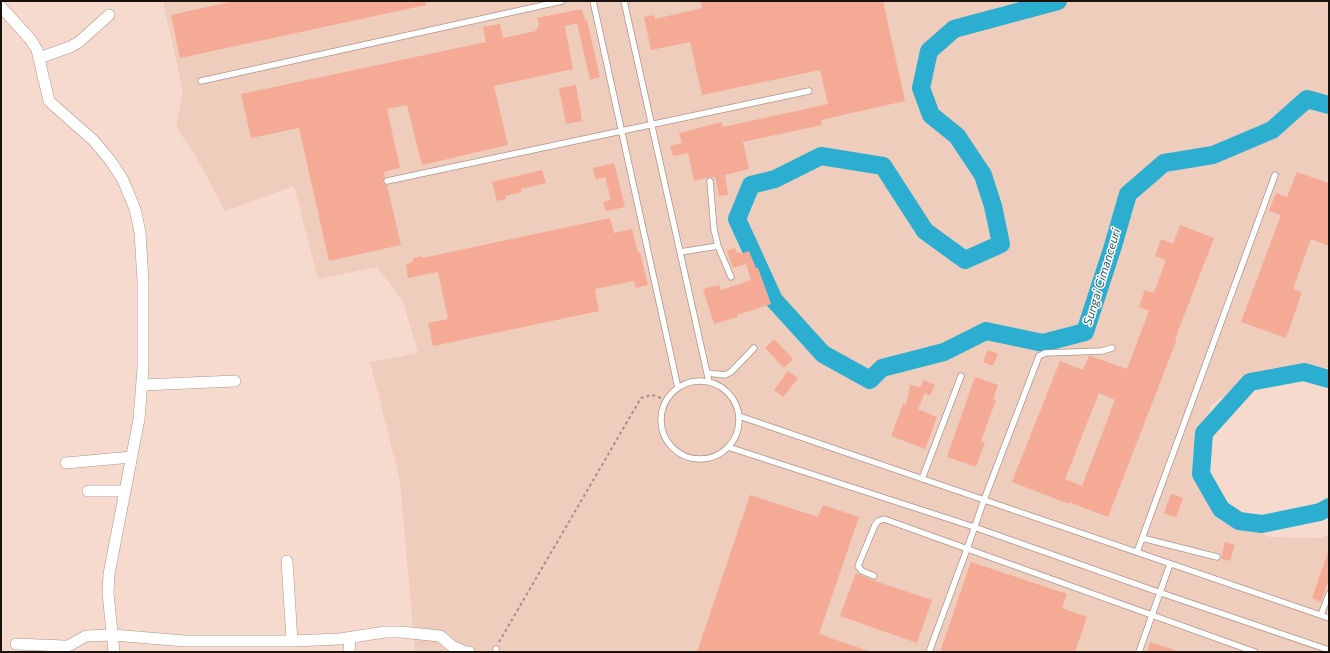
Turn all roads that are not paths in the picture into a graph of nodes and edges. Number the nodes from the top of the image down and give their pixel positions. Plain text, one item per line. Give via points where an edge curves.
1 (562, 1) edge
2 (593, 1) edge
3 (624, 1) edge
4 (1, 7) edge
5 (109, 15) dead end
6 (39, 58) junction
7 (201, 81) dead end
8 (809, 91) dead end
9 (652, 124) junction
10 (621, 130) junction
11 (1275, 175) dead end
12 (387, 180) dead end
13 (710, 181) dead end
14 (718, 246) junction
15 (680, 252) junction
16 (732, 277) dead end
17 (754, 348) dead end
18 (1112, 348) dead end
19 (707, 373) junction
20 (960, 376) dead end
21 (235, 381) dead end
22 (709, 382) junction
23 (142, 385) junction
24 (678, 388) junction
25 (739, 416) junction
26 (728, 447) junction
27 (132, 458) junction
28 (66, 463) dead end
29 (922, 479) junction
30 (88, 491) dead end
31 (125, 491) junction
32 (984, 500) junction
33 (974, 527) junction
34 (1142, 538) junction
35 (967, 549) junction
36 (1137, 552) junction
37 (1217, 556) dead end
38 (287, 561) dead end
39 (1170, 564) junction
40 (874, 576) dead end
41 (1160, 593) junction
42 (1329, 594) edge
43 (1153, 615) junction
44 (1321, 615) junction
45 (1329, 618) edge
46 (113, 635) junction
47 (350, 638) junction
48 (292, 641) junction
49 (16, 644) dead end
50 (186, 647) edge
51 (1329, 650) edge
52 (114, 652) edge
53 (349, 652) edge
54 (469, 652) edge
55 (929, 652) edge
56 (1139, 652) edge
57 (1256, 652) edge

1 - 7 lane
2 - 10 lane
3 - 9 lane
4 - 6 street via 31,40
5 - 6 street via 79,42
6 - 23 street via 49,101 106,155 123,180 135,209 142,261
8 - 9 lane
9 - 10 lane
9 - 15 lane
10 - 12 lane
10 - 24 lane
11 - 34 lane
13 - 14 lane
14 - 15 lane
14 - 16 lane
15 - 19 lane
17 - 19 lane via 725,375
18 - 32 lane via 1102,351 1045,353 1039,356
19 - 22 lane
20 - 29 lane
21 - 23 street
22 - 24 lane via 693,382
22 - 25 lane via 724,389 734,401
23 - 27 street
24 - 26 lane via 667,400 661,415 662,431 670,445 683,455 699,459 715,456
25 - 26 lane via 737,433
25 - 29 lane
26 - 33 lane
27 - 28 street
27 - 31 street
29 - 32 lane
30 - 31 street
31 - 46 street via 109,574 108,593
32 - 33 lane
32 - 36 lane
33 - 35 lane
33 - 41 lane
34 - 36 lane
34 - 37 lane
35 - 40 lane via 881,519 875,524 858,566 862,571
35 - 43 lane
35 - 55 lane
36 - 39 lane
38 - 48 street
39 - 41 lane
39 - 44 lane
41 - 43 lane
41 - 51 lane
42 - 44 lane
43 - 56 lane
43 - 57 lane
44 - 45 lane
46 - 49 street via 86,636 68,646
46 - 50 street
46 - 52 street
47 - 48 street
47 - 53 street
47 - 54 street via 385,632 431,634 440,636 452,646
48 - 50 street

